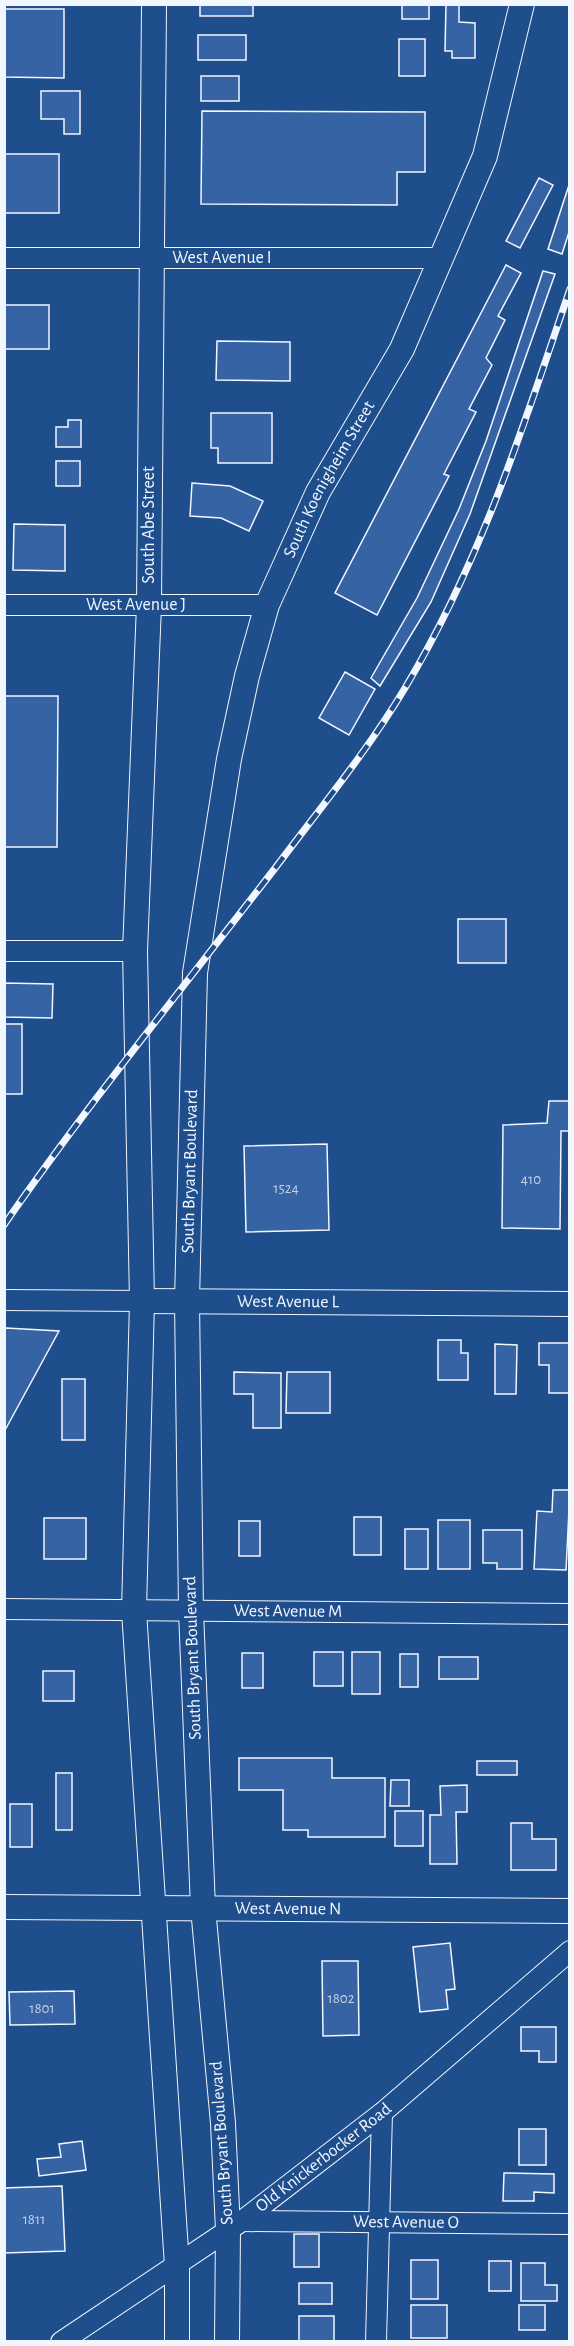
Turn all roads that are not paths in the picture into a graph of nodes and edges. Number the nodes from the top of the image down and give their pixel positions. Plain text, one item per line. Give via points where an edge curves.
1 (154, 4) edge
2 (522, 4) edge
3 (4, 258) edge
4 (440, 258) junction
5 (152, 259) junction
6 (4, 605) edge
7 (148, 605) junction
8 (267, 605) junction
9 (4, 951) edge
10 (135, 951) junction
11 (195, 973) joint
12 (4, 1299) edge
13 (142, 1300) junction
14 (187, 1301) junction
15 (570, 1304) edge
16 (4, 1609) edge
17 (134, 1611) junction
18 (191, 1611) junction
19 (570, 1614) edge
20 (4, 1907) edge
21 (152, 1907) junction
22 (203, 1908) junction
23 (570, 1911) edge
24 (570, 1951) edge
25 (382, 2113) junction
26 (379, 2222) junction
27 (570, 2224) edge
28 (235, 2226) junction
29 (177, 2266) junction
30 (61, 2342) edge
31 (177, 2342) edge
32 (227, 2342) edge
33 (376, 2342) edge

1 - 5 main road, South Abe Street
2 - 4 main road, South Koenigheim Street via 484,156
3 - 5 street, West Avenue I
4 - 5 street, West Avenue I
4 - 8 main road, South Koenigheim Street via 402,349 318,492
5 - 7 main road, South Abe Street
6 - 7 street, West Avenue J
7 - 8 street, West Avenue J
7 - 10 main road, South Abe Street
8 - 11 main road, South Koenigheim Street via 246,676 229,759
9 - 10 street
10 - 13 main road, South Abe Street
11 - 14 main road, South Bryant Boulevard
12 - 13 street, West Avenue L
13 - 14 main road, West Avenue L
13 - 17 main road
14 - 15 main road, West Avenue L
14 - 18 main road, South Bryant Boulevard
16 - 17 street, West Avenue M
17 - 18 street, West Avenue M
17 - 21 main road
18 - 19 street, West Avenue M
18 - 22 main road, South Bryant Boulevard
20 - 21 main road, West Avenue N
21 - 22 main road, West Avenue N
21 - 29 main road
22 - 23 main road, West Avenue N
22 - 28 main road, South Bryant Boulevard
24 - 25 street, Old Knickerbocker Road
25 - 26 street
25 - 28 street, Old Knickerbocker Road
26 - 27 street, West Avenue O
26 - 28 street, West Avenue O
26 - 33 street
28 - 29 street, Old Knickerbocker Road
28 - 32 main road, South Bryant Boulevard
29 - 30 street, Old Knickerbocker Road
29 - 31 main road

